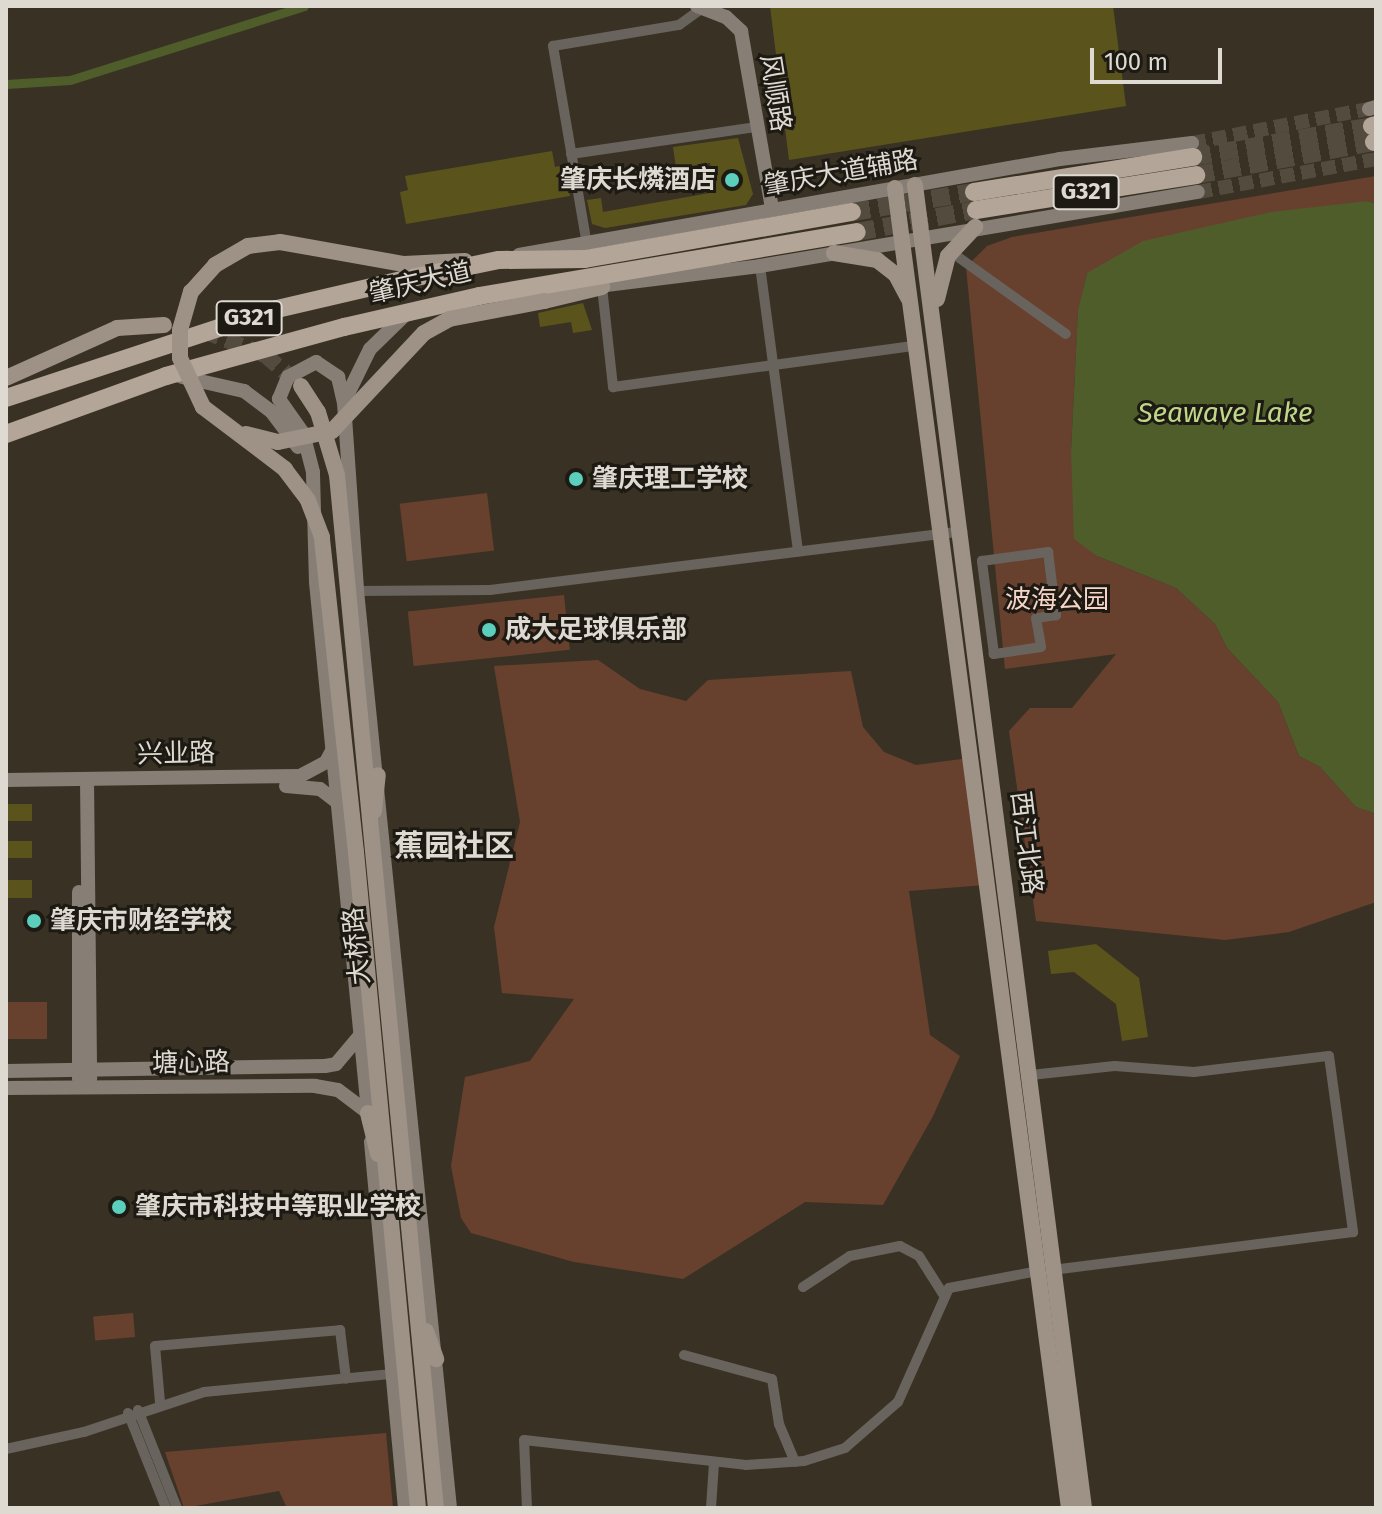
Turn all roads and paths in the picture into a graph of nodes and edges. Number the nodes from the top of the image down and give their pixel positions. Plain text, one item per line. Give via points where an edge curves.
1 (699, 7) edge
2 (755, 127) junction
3 (571, 154) junction
4 (1195, 167) joint
5 (915, 185) junction
6 (895, 188) junction
7 (772, 209) junction
8 (975, 210) junction
9 (852, 212) tunnel mouth
10 (857, 232) tunnel mouth
11 (923, 237) junction
12 (586, 239) junction
13 (903, 241) junction
14 (951, 252) junction
15 (834, 253) junction
16 (499, 260) junction
17 (760, 266) junction
18 (602, 287) junction
19 (525, 288) junction
20 (934, 312) junction
21 (407, 313) junction
22 (915, 315) junction
23 (164, 325) dead end
24 (1066, 334) dead end
25 (919, 344) junction
26 (773, 362) junction
27 (166, 376) junction
28 (6, 378) edge
29 (301, 386) tunnel mouth
30 (6, 398) edge
31 (344, 403) junction
32 (223, 424) junction
33 (6, 434) edge
34 (313, 472) junction
35 (962, 531) junction
36 (943, 534) junction
37 (798, 551) junction
38 (1048, 552) joint
39 (357, 591) junction
40 (334, 747) junction
41 (378, 775) junction
42 (6, 780) edge
43 (83, 784) junction
44 (6, 789) edge
45 (340, 804) junction
46 (375, 881) junction
47 (362, 909) junction
48 (356, 975) junction
49 (1013, 1005) junction
50 (360, 1035) junction
51 (6, 1071) edge
52 (85, 1071) junction
53 (1031, 1075) junction
54 (6, 1088) edge
55 (85, 1088) junction
56 (368, 1113) junction
57 (391, 1209) junction
58 (1046, 1270) junction
59 (803, 1287) dead end
60 (943, 1294) junction
61 (418, 1309) junction
62 (684, 1355) dead end
63 (436, 1359) junction
64 (392, 1374) junction
65 (346, 1379) junction
66 (160, 1402) junction
67 (133, 1412) junction
68 (6, 1449) edge
69 (795, 1462) junction
70 (714, 1463) junction
71 (401, 1468) joint
72 (414, 1507) edge
73 (166, 1508) edge
74 (177, 1508) edge
75 (436, 1508) edge
76 (450, 1508) edge
77 (527, 1508) edge
78 (711, 1508) edge
79 (1069, 1508) edge
80 (1084, 1508) edge

1 - 2 street, 风顺路 via 726,17 741,31
1 - 3 street via 679,25 553,46
2 - 3 street
2 - 7 street, 风顺路
3 - 12 street
4 - 5 street, 肇庆大道辅路
4 - 8 highway, G321
5 - 6 street, 肇庆大道辅路
5 - 11 main road, 西江北路
6 - 7 street, 肇庆大道辅路
6 - 13 main road, 西江北路
7 - 12 street, 肇庆大道辅路
8 - 11 street
8 - 14 main road
9 - 16 highway, 肇庆大道 / G321 via 585,259
10 - 19 highway, 肇庆大道 / G321
11 - 13 street
11 - 20 main road, 西江北路
12 - 16 street, 肇庆大道辅路
13 - 15 street
13 - 22 main road, 西江北路
14 - 20 main road
14 - 24 street
15 - 17 street
15 - 22 main road via 887,266
16 - 30 highway, 肇庆大道 / G321 via 277,309
16 - 32 main road, 大桥路, bridge via 404,264 280,242 248,246 215,265 191,292 180,358 203,407
17 - 18 street
17 - 26 street
18 - 19 street
18 - 26 street via 613,387
18 - 32 main road, bridge via 449,319 424,333 342,424 312,439 278,442
19 - 21 highway, 肇庆大道 / G321
20 - 22 main road
20 - 35 main road, 西江北路
21 - 27 highway, 肇庆大道 / G321
21 - 31 street via 370,349
22 - 25 main road, 西江北路
23 - 28 main road via 117,328
25 - 26 street
25 - 36 main road, 西江北路
26 - 37 street
27 - 33 highway, 肇庆大道 / G321
27 - 34 street via 214,380 244,391 287,428
29 - 46 main road, 大桥路 via 318,412 337,475
31 - 34 street via 338,377 316,362 281,385 279,399 303,433
31 - 39 street
32 - 47 main road, 大桥路, bridge via 285,469 308,500 322,537
34 - 40 street via 315,570
35 - 36 street
35 - 49 main road, 西江北路
36 - 37 street
36 - 49 main road, 西江北路
37 - 39 street via 490,590
38 - 38 street via 1056,615 1036,618 1041,647 994,654 982,561
39 - 41 street
40 - 43 street, 兴业路 via 326,762 300,776
40 - 45 street
41 - 46 main road
41 - 63 street
42 - 43 street, 兴业路
43 - 44 street, 兴业路
43 - 45 street, 兴业路 via 306,786
43 - 52 street
45 - 48 street
46 - 61 main road, 大桥路
47 - 48 main road
47 - 57 main road, 大桥路
48 - 50 street
49 - 53 main road, 西江北路
49 - 58 main road, 西江北路
50 - 52 street, 塘心路 via 336,1064 325,1066
50 - 56 street
51 - 52 street, 塘心路
52 - 55 street
53 - 58 main road, 西江北路
53 - 58 street via 1115,1066 1194,1072 1329,1056 1353,1232
54 - 55 street, 塘心路
55 - 56 street, 塘心路 via 315,1086 338,1090
56 - 57 main road
56 - 64 street
57 - 72 main road, 大桥路
58 - 60 street
58 - 79 main road, 西江北路
58 - 80 main road, 西江北路
59 - 60 street via 850,1256 900,1246 919,1256
60 - 69 street via 898,1402 845,1448
61 - 63 main road
61 - 75 main road, 大桥路
62 - 69 street via 772,1379 779,1424
63 - 76 street
64 - 65 street
64 - 71 street
65 - 66 street
65 - 66 street via 340,1330 155,1346
66 - 67 street
67 - 68 street via 84,1432
67 - 73 street
67 - 74 street
69 - 70 street
70 - 77 street via 524,1440
70 - 78 street
71 - 72 main road

